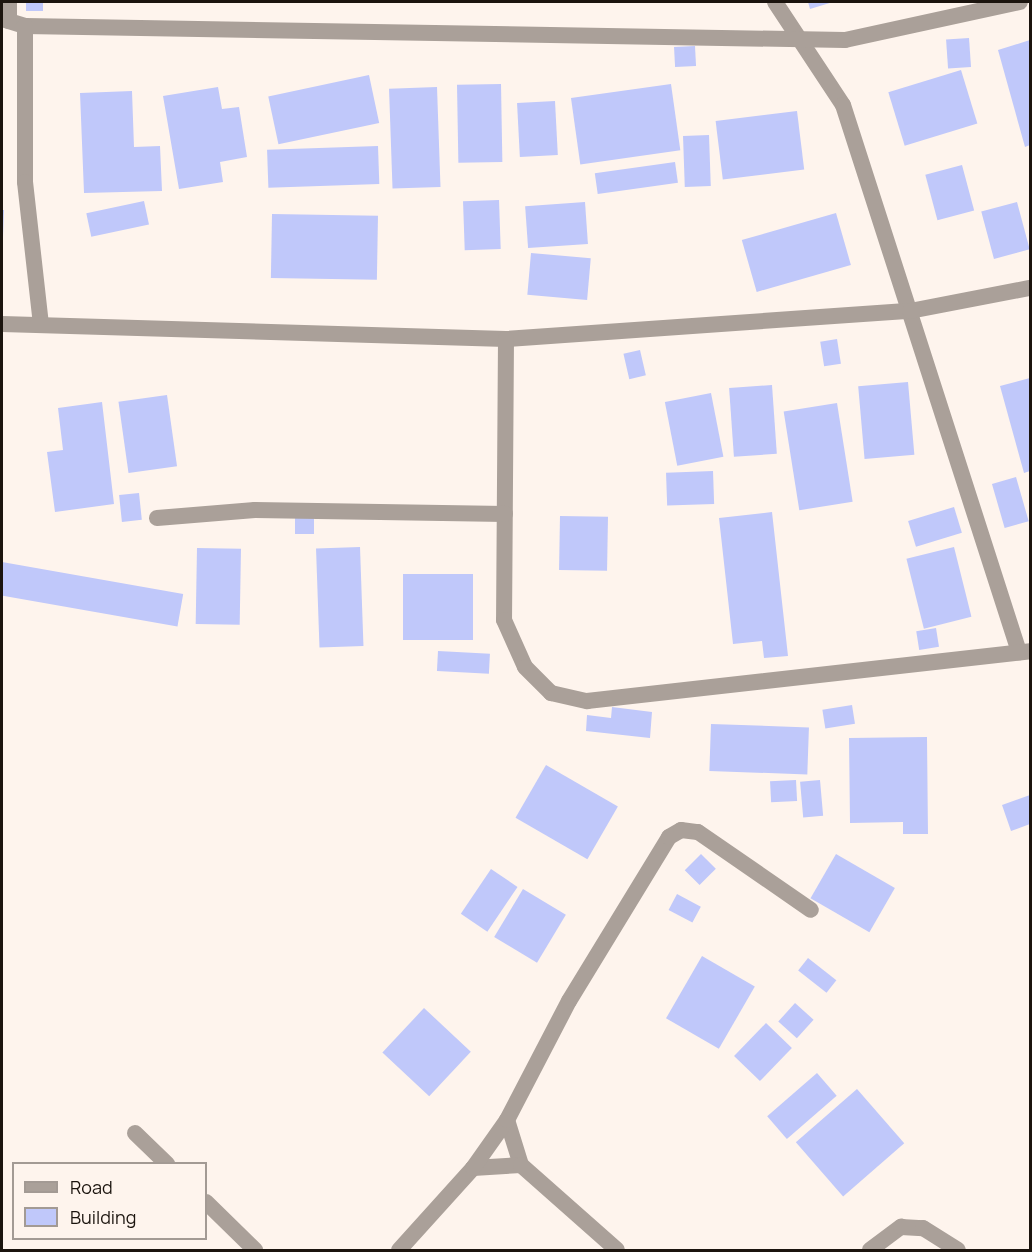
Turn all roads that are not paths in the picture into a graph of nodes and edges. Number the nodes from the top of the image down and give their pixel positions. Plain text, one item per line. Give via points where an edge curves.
1 (9, 2) edge
2 (775, 2) edge
3 (1020, 2) edge
4 (12, 22) edge
5 (802, 37) junction
6 (1030, 288) edge
7 (910, 311) junction
8 (2, 324) edge
9 (41, 324) junction
10 (506, 339) junction
11 (505, 514) junction
12 (157, 518) dead end
13 (1025, 652) edge
14 (811, 910) dead end
15 (507, 1120) junction
16 (135, 1133) dead end
17 (165, 1162) edge
18 (521, 1165) junction
19 (473, 1168) junction
20 (207, 1203) edge
21 (255, 1251) edge
22 (399, 1251) edge
23 (617, 1251) edge
24 (870, 1251) edge
25 (958, 1251) edge

1 - 4 street
2 - 5 street
3 - 5 street via 845,40
4 - 5 street
4 - 9 street
5 - 7 street via 843,105
6 - 7 street
7 - 10 street
7 - 13 street
8 - 9 street
9 - 10 street
10 - 11 street
11 - 12 street via 255,510
11 - 13 street via 504,620 525,667 551,693 587,701
14 - 15 street via 698,832 681,830 669,837 569,1001
15 - 18 street
15 - 19 street
16 - 17 street
18 - 19 street
18 - 23 street
19 - 22 street
20 - 21 street
24 - 25 street via 901,1227 923,1228

